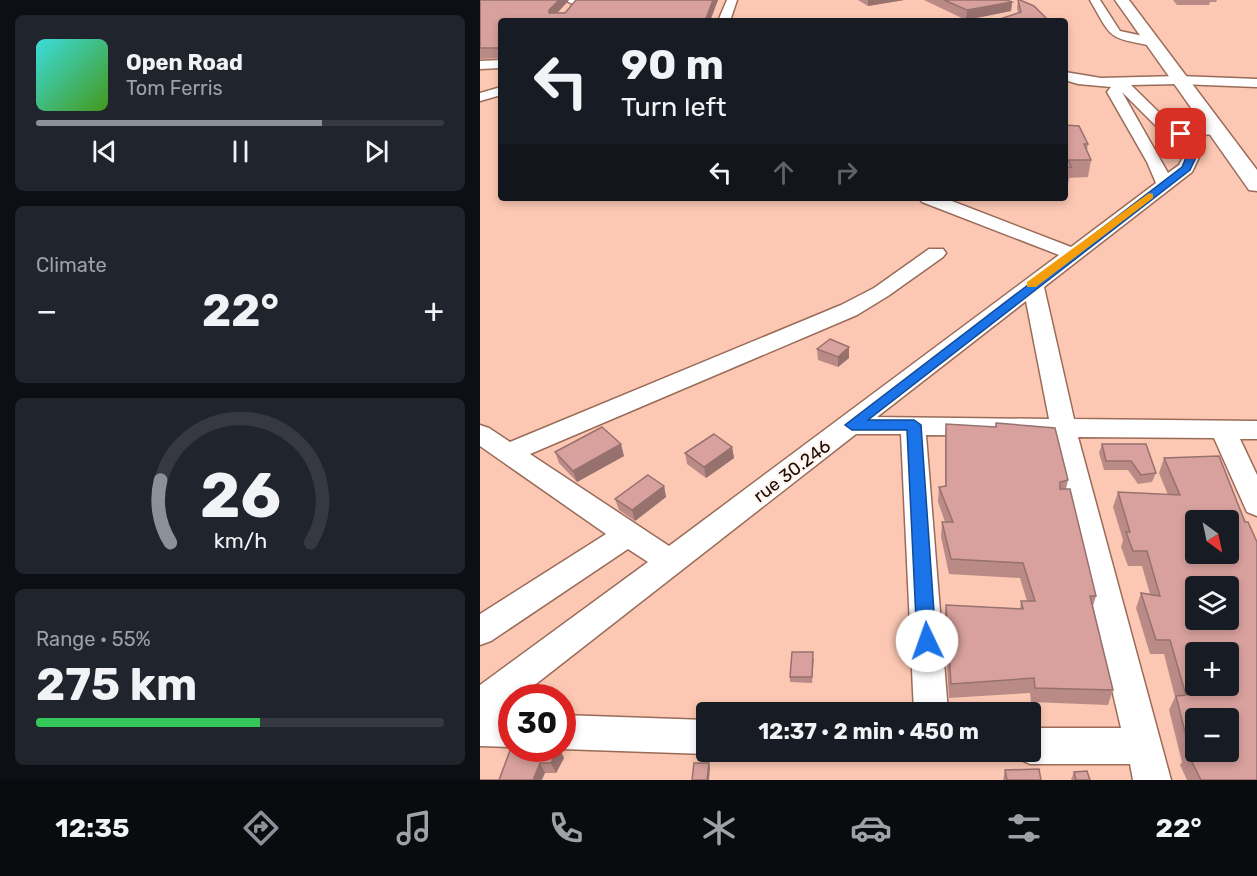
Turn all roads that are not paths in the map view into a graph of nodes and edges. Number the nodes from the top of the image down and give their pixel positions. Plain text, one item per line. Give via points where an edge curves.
1 (732, 0) edge
2 (1095, 0) edge
3 (1122, 0) edge
4 (1134, 0) edge
5 (575, 1) edge
6 (564, 15) edge
7 (725, 18) edge
8 (1153, 42) junction
9 (498, 64) edge
10 (480, 65) edge
11 (1068, 77) edge
12 (498, 81) edge
13 (1099, 82) junction
14 (1195, 83) junction
15 (1257, 83) edge
16 (1122, 84) junction
17 (480, 86) edge
18 (498, 92) edge
19 (480, 97) edge
20 (1215, 129) junction
21 (1177, 134) junction
22 (1138, 136) junction
23 (1119, 137) dead end
24 (1257, 160) edge
25 (1165, 184) junction
26 (1257, 185) edge
27 (936, 201) edge
28 (936, 253) dead end
29 (1073, 255) junction
30 (1033, 284) junction
31 (852, 425) junction
32 (914, 425) junction
33 (1063, 426) junction
34 (1222, 428) junction
35 (1257, 430) edge
36 (480, 434) edge
37 (508, 453) junction
38 (1257, 505) edge
39 (628, 534) junction
40 (670, 562) junction
41 (480, 631) edge
42 (930, 702) edge
43 (480, 706) edge
44 (480, 729) edge
45 (498, 730) edge
46 (576, 732) edge
47 (696, 737) edge
48 (1041, 746) edge
49 (1144, 746) junction
50 (1152, 780) edge

1 - 7 street
2 - 8 street via 1115,33
3 - 8 main road
4 - 14 main road
5 - 6 street
8 - 14 main road
9 - 10 street
11 - 13 street
12 - 17 street
13 - 14 street
13 - 16 street
14 - 15 street
14 - 16 street
14 - 20 main road
14 - 24 main road
16 - 21 street
16 - 22 street via 1114,92
18 - 19 street
20 - 21 street
20 - 26 main road
21 - 22 street
21 - 25 street, rue 30.246 via 1193,153 1192,160
22 - 23 street
22 - 25 street
25 - 29 street, rue 30.246
27 - 29 street
28 - 37 street via 849,310
29 - 30 street, rue 30.246
30 - 31 street, rue 30.246
30 - 33 street
31 - 32 street
31 - 40 street, rue 30.246
32 - 33 street
32 - 42 street
33 - 34 street
33 - 49 street
34 - 35 street
34 - 38 street
36 - 37 street
37 - 39 street
39 - 40 street
39 - 41 street
40 - 43 street, rue 30.246
44 - 45 street
46 - 47 street
48 - 49 street
49 - 50 street

